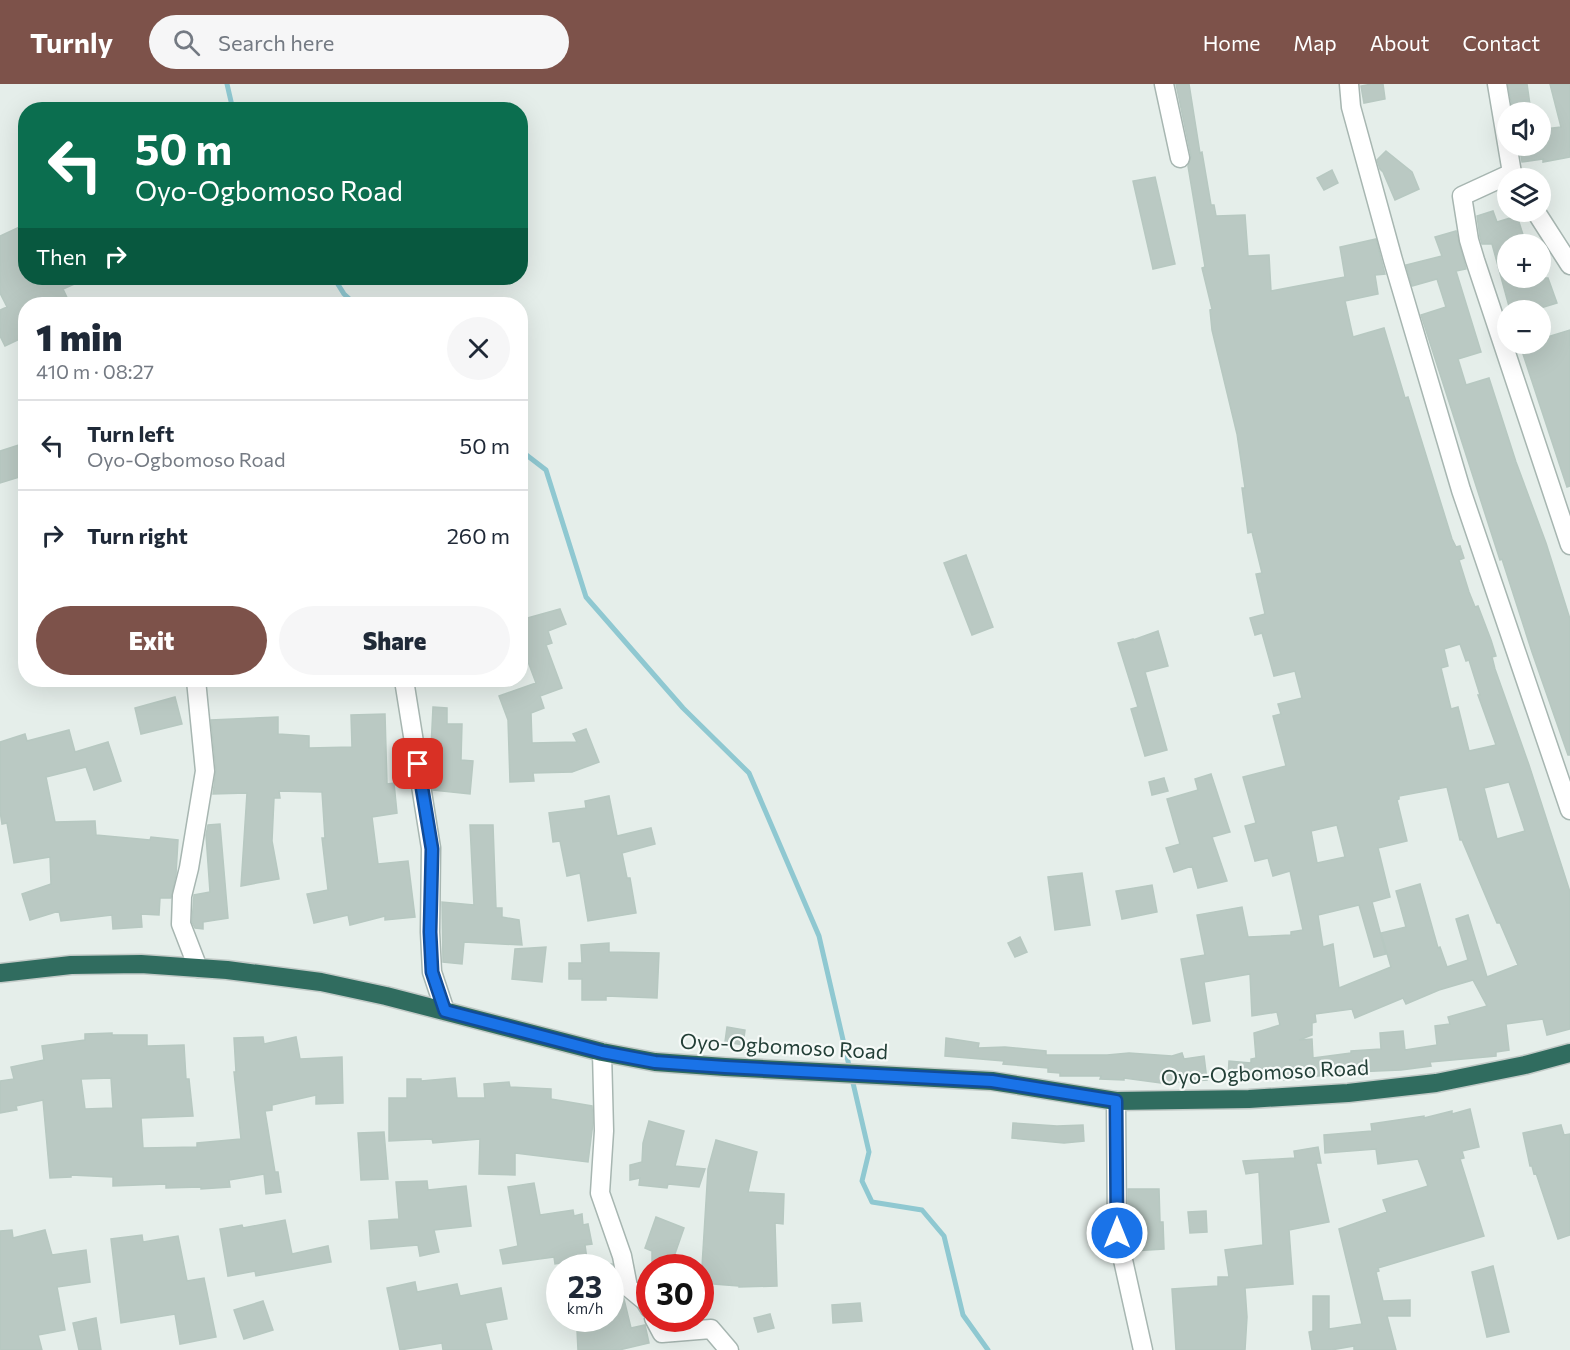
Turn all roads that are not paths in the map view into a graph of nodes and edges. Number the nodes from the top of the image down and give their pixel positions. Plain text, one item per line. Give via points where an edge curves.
1 (1164, 84) edge
2 (1349, 84) edge
3 (1497, 84) edge
4 (1180, 158) dead end
5 (1512, 168) edge
6 (1497, 182) edge
7 (1542, 222) edge
8 (1570, 265) edge
9 (1570, 545) edge
10 (197, 687) edge
11 (405, 687) edge
12 (1570, 810) edge
13 (198, 968) junction
14 (0, 974) edge
15 (445, 1011) junction
16 (602, 1052) junction
17 (1570, 1053) edge
18 (1116, 1101) junction
19 (636, 1294) edge
20 (714, 1332) edge
21 (729, 1350) edge
22 (1143, 1350) edge

1 - 4 street
2 - 12 street via 1351,107 1393,261 1461,490
3 - 5 street
6 - 9 street via 1462,196 1466,222 1475,260
7 - 8 street
10 - 13 street via 205,771 182,896 181,924
11 - 15 street via 432,849 432,972
13 - 14 highway, Oyo-Ogbomoso Road via 71,965
13 - 15 highway, Oyo-Ogbomoso Road via 321,982
15 - 16 highway, Oyo-Ogbomoso Road
16 - 18 highway, Oyo-Ogbomoso Road via 655,1062 992,1081
16 - 19 street via 600,1193 622,1256 627,1287
17 - 18 highway, Oyo-Ogbomoso Road via 1436,1083 1348,1093 1249,1100
18 - 22 street via 1117,1233
20 - 21 street

